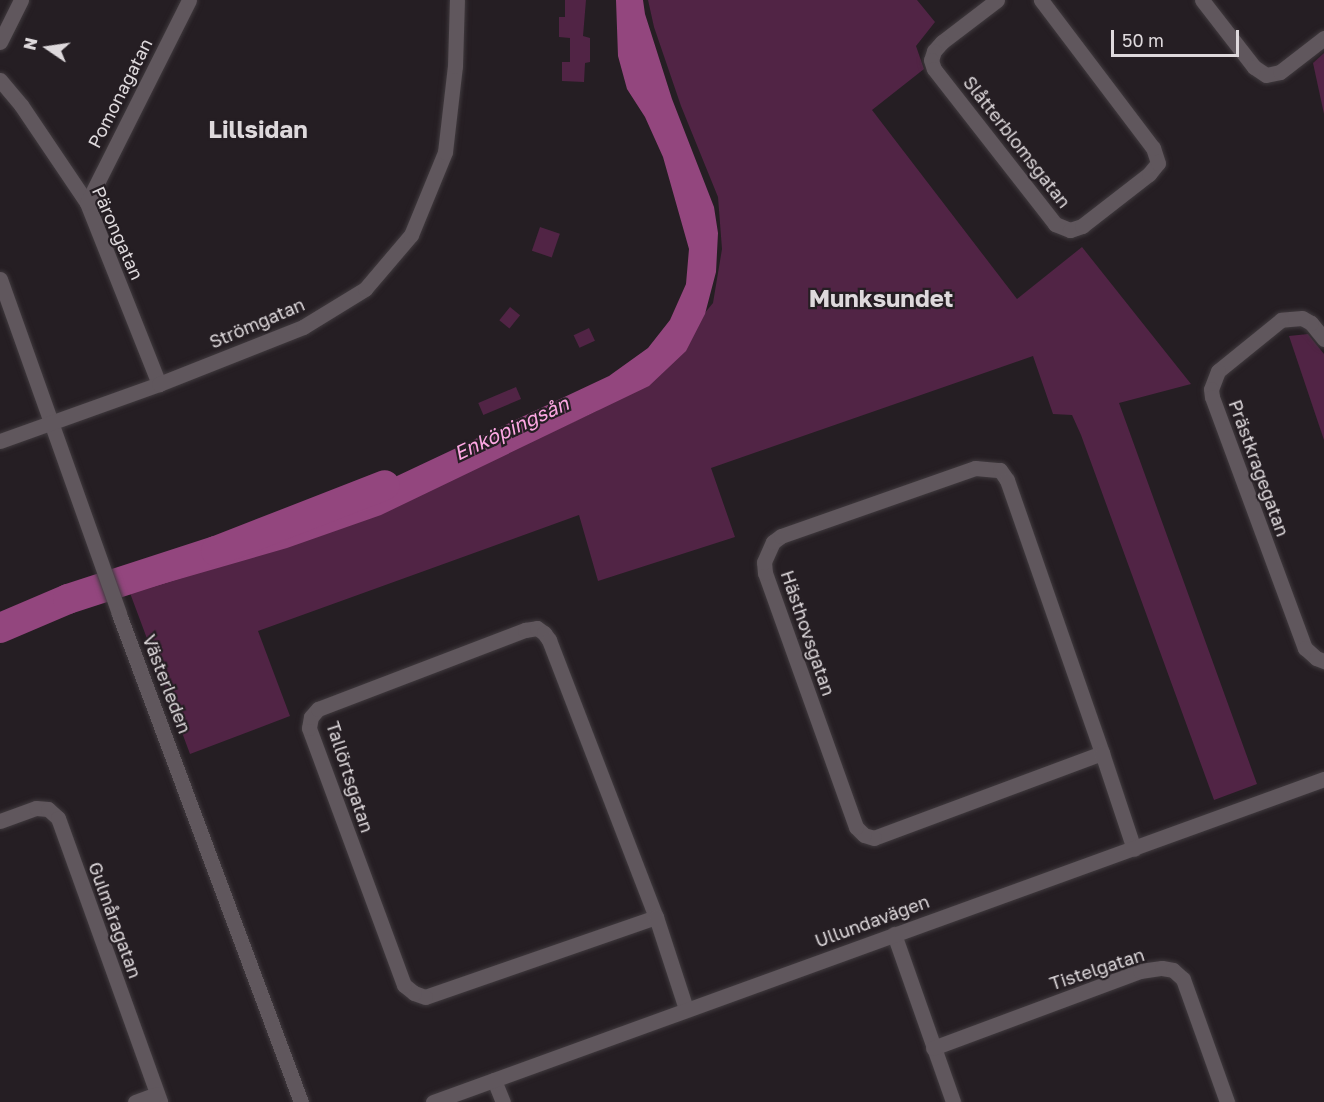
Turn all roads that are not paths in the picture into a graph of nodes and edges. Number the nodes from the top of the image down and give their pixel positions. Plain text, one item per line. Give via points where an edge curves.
1 (21, 0) edge
2 (189, 0) edge
3 (457, 0) edge
4 (997, 0) edge
5 (1041, 0) edge
6 (1202, 0) edge
7 (1324, 38) edge
8 (0, 42) edge
9 (0, 80) edge
10 (87, 203) junction
11 (0, 279) edge
12 (1324, 339) edge
13 (159, 384) junction
14 (52, 420) junction
15 (0, 441) edge
16 (1324, 661) edge
17 (1102, 753) junction
18 (1324, 779) edge
19 (0, 821) edge
20 (1134, 849) junction
21 (657, 917) junction
22 (894, 934) junction
23 (686, 1009) junction
24 (933, 1048) junction
25 (494, 1080) junction
26 (159, 1098) edge
27 (135, 1102) edge
28 (302, 1102) edge
29 (433, 1102) edge
30 (503, 1102) edge
31 (953, 1102) edge
32 (1227, 1102) edge

1 - 8 street
2 - 10 street, Pomonagatan
3 - 13 street, Strömgatan via 455,66 445,152 411,235 365,289 303,327
4 - 5 street, Slåtterblomsgatan via 942,42 931,60 934,69 1055,224 1070,230 1082,226 1158,163 1152,148
6 - 7 street via 1254,67 1266,75 1280,72
9 - 10 street, Pärongatan
10 - 13 street, Pärongatan
11 - 14 street, Västerleden
12 - 16 street, Prästkragegatan via 1302,318 1281,320 1218,371 1211,389 1305,648
13 - 14 street, Strömgatan
14 - 15 street, Strömgatan
14 - 28 street, Västerleden via 119,614
17 - 17 street, Hästhovsgatan via 1007,480 1000,471 975,468 773,542 764,562 765,573 856,827 864,835 874,838
17 - 20 street, Hästhovsgatan
18 - 20 street, Ullundavägen
19 - 26 street, Gulmåragatan via 36,808 48,809 58,818
20 - 22 street, Ullundavägen
21 - 21 street, Tallörtsgatan via 549,640 537,628 318,709 311,717 309,728 404,985 414,993 425,997
21 - 23 street, Tallörtsgatan
22 - 23 street, Ullundavägen
22 - 24 street
23 - 25 street, Ullundavägen
24 - 31 street
24 - 32 street, Tistelgatan via 1140,971 1173,970 1183,979
25 - 29 street, Ullundavägen
25 - 30 street
26 - 27 street, Gulmåragatan

